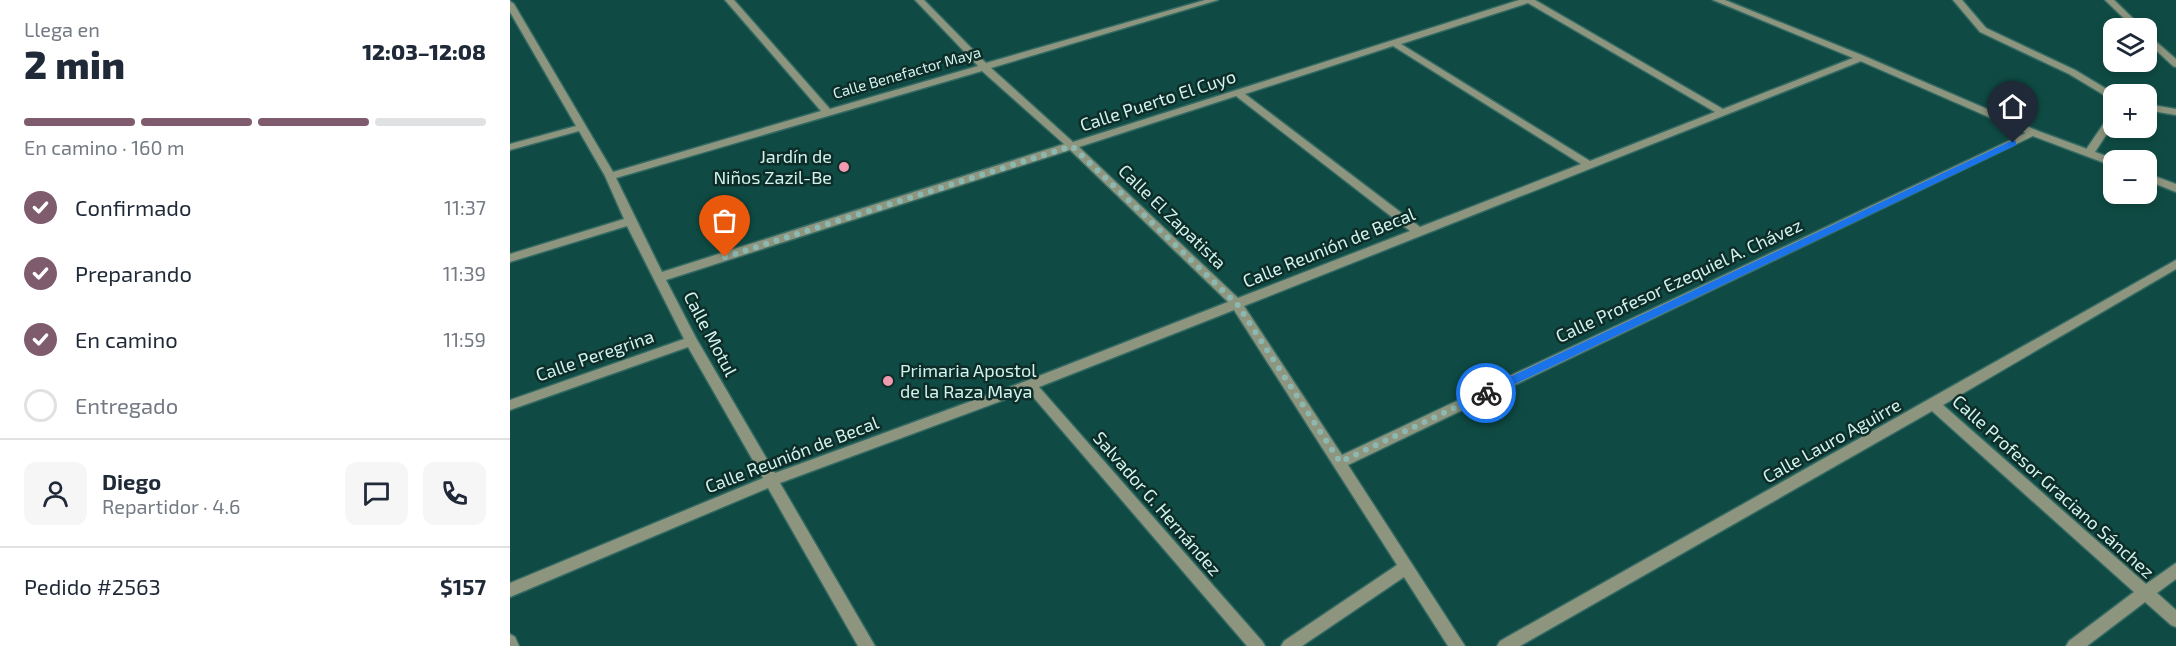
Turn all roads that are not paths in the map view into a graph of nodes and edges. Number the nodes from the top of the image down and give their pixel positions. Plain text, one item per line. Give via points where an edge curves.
1 (729, 0) edge
2 (919, 0) edge
3 (1214, 0) edge
4 (1529, 0) edge
5 (1717, 0) edge
6 (1957, 0) edge
7 (2109, 0) edge
8 (510, 4) edge
9 (2128, 18) edge
10 (1394, 43) junction
11 (2157, 46) edge
12 (1861, 58) junction
13 (2176, 64) edge
14 (982, 66) junction
15 (2103, 91) edge
16 (1238, 93) junction
17 (2157, 109) edge
18 (827, 112) junction
19 (1722, 112) junction
20 (2176, 112) edge
21 (583, 127) junction
22 (2103, 132) edge
23 (2034, 133) junction
24 (1072, 146) junction
25 (510, 147) edge
26 (2089, 153) junction
27 (2103, 159) edge
28 (1589, 165) junction
29 (610, 176) junction
30 (2157, 180) edge
31 (2176, 188) edge
32 (630, 221) junction
33 (1418, 231) junction
34 (510, 258) edge
35 (2176, 264) edge
36 (660, 277) junction
37 (1237, 304) junction
38 (691, 341) junction
39 (1030, 385) junction
40 (1933, 404) junction
41 (510, 405) edge
42 (1340, 462) junction
43 (772, 480) junction
44 (1405, 568) junction
45 (2176, 570) edge
46 (510, 590) edge
47 (2146, 593) junction
48 (2176, 620) edge
49 (867, 646) edge
50 (1257, 646) edge
51 (1289, 646) edge
52 (1457, 646) edge
53 (1505, 646) edge
54 (2074, 646) edge

1 - 18 street
2 - 14 street, Calle El Zapatista
3 - 14 street, Calle Benefactor Maya
4 - 10 street, Calle Puerto El Cuyo
4 - 19 street
5 - 12 street
6 - 15 street via 1983,30 2072,72
7 - 9 street
8 - 21 street, Calle Motul
10 - 16 street, Calle Puerto El Cuyo
10 - 28 street
11 - 13 street
12 - 19 street, Calle Reunión de Becal
12 - 23 street
14 - 18 street, Calle Benefactor Maya
14 - 24 street, Calle El Zapatista
16 - 24 street, Calle Puerto El Cuyo
16 - 33 street
17 - 20 street
18 - 29 street, Calle Benefactor Maya
19 - 28 street, Calle Reunión de Becal
21 - 25 street
21 - 29 street, Calle Motul
22 - 26 street
23 - 26 street
23 - 42 street, Calle Profesor Ezequiel A. Chávez
24 - 36 street, Calle Puerto El Cuyo
24 - 37 street, Calle El Zapatista
26 - 27 street
28 - 33 street, Calle Reunión de Becal
29 - 32 street, Calle Motul
30 - 31 street
32 - 34 street
32 - 36 street, Calle Motul
33 - 37 street, Calle Reunión de Becal
35 - 40 street, Calle Lauro Aguirre
36 - 38 street, Calle Motul
37 - 39 street, Calle Reunión de Becal
37 - 42 street, Calle El Zapatista
38 - 41 street, Calle Peregrina
38 - 43 street, Calle Motul
39 - 43 street, Calle Reunión de Becal
39 - 50 street, Salvador G. Hernández
40 - 47 street, Calle Profesor Graciano Sánchez
40 - 53 street, Calle Lauro Aguirre
42 - 44 street, Calle El Zapatista
43 - 46 street, Calle Reunión de Becal
43 - 49 street, Calle Motul
44 - 51 street
44 - 52 street, Calle El Zapatista
45 - 47 street
47 - 48 street, Calle Profesor Graciano Sánchez
47 - 54 street

